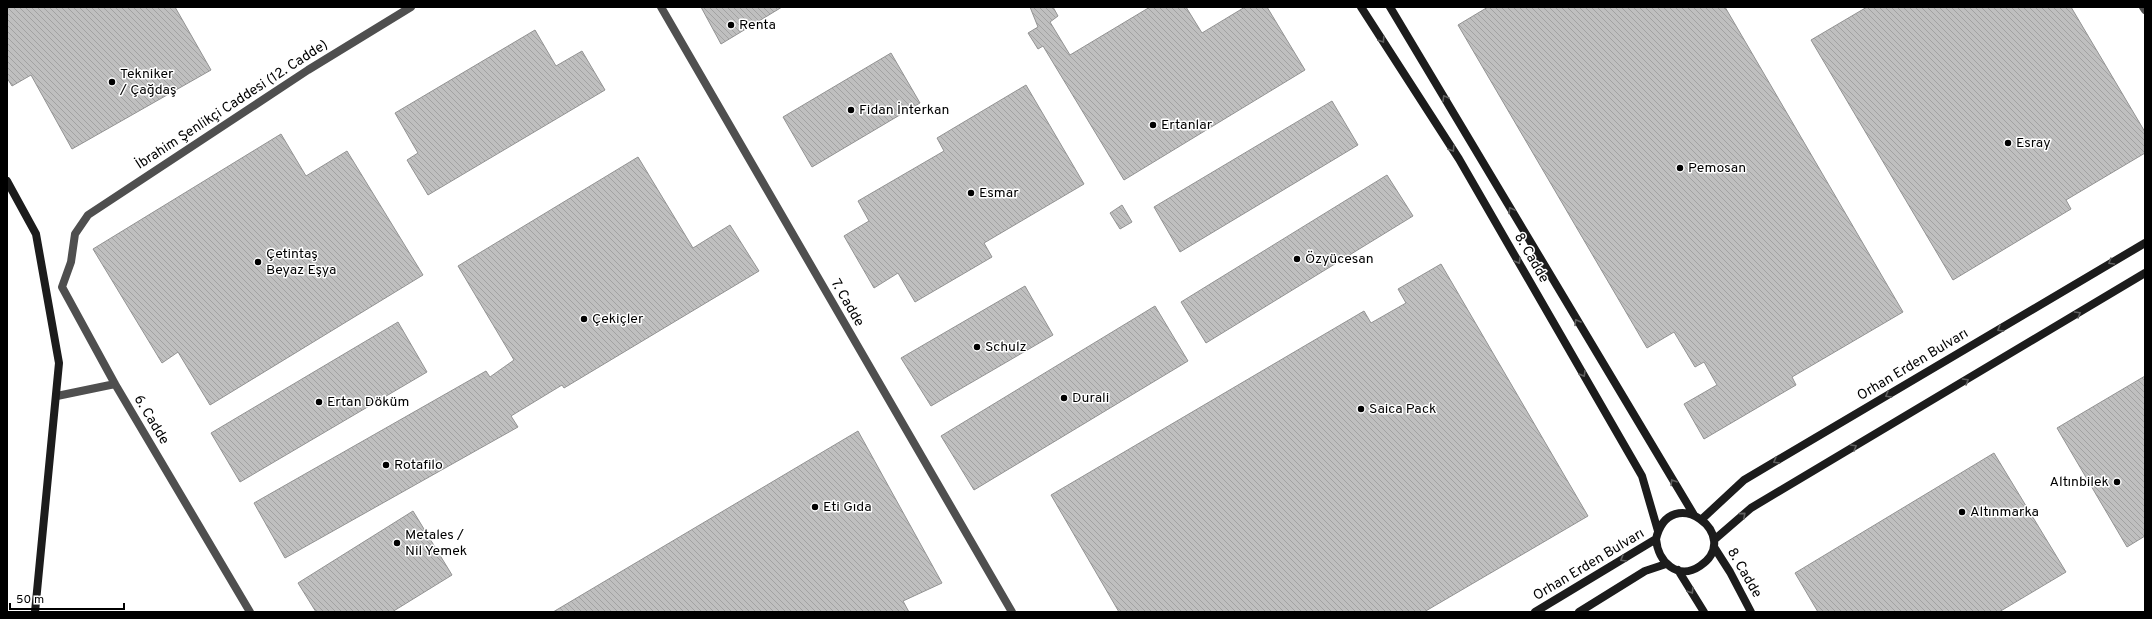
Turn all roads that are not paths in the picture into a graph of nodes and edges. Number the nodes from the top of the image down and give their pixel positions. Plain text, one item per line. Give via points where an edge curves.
1 (411, 7) edge
2 (661, 7) edge
3 (1361, 7) edge
4 (1390, 7) edge
5 (2143, 7) edge
6 (2145, 10) edge
7 (7, 181) edge
8 (74, 234) joint
9 (2145, 242) edge
10 (2145, 273) edge
11 (114, 384) junction
12 (57, 396) junction
13 (1694, 515) junction
14 (1702, 519) junction
15 (1657, 535) junction
16 (1714, 543) junction
17 (1666, 564) junction
18 (1678, 570) junction
19 (35, 612) edge
20 (250, 612) edge
21 (1012, 612) edge
22 (1535, 612) edge
23 (1579, 612) edge
24 (1704, 612) edge
25 (1751, 612) edge

1 - 8 street, İbrahim Şenlikçi Caddesi (12. Cadde) via 308,70 88,215
2 - 21 street, 7. Cadde
3 -> 15 street, 8. Cadde via 1459,159 1642,476
13 -> 4 street, 8. Cadde
5 - 6 street
7 - 12 street via 36,234 59,363
8 - 11 street, 6. Cadde via 71,262 62,287
9 -> 14 street, Orhan Erden Bulvarı via 1744,480
16 -> 10 street via 1751,508
11 - 12 street
11 - 20 street, 6. Cadde
12 - 19 street
13 - 14 street, Orhan Erden Bulvarı
13 - 15 street, Orhan Erden Bulvarı via 1677,514 1663,524
14 - 16 street via 1708,525
15 - 17 street, Orhan Erden Bulvarı via 1658,553
15 -> 22 street, Orhan Erden Bulvarı
16 - 18 street via 1705,564 1697,569
16 - 25 street, 8. Cadde
17 - 18 street
17 - 23 street via 1645,571
18 -> 24 street

